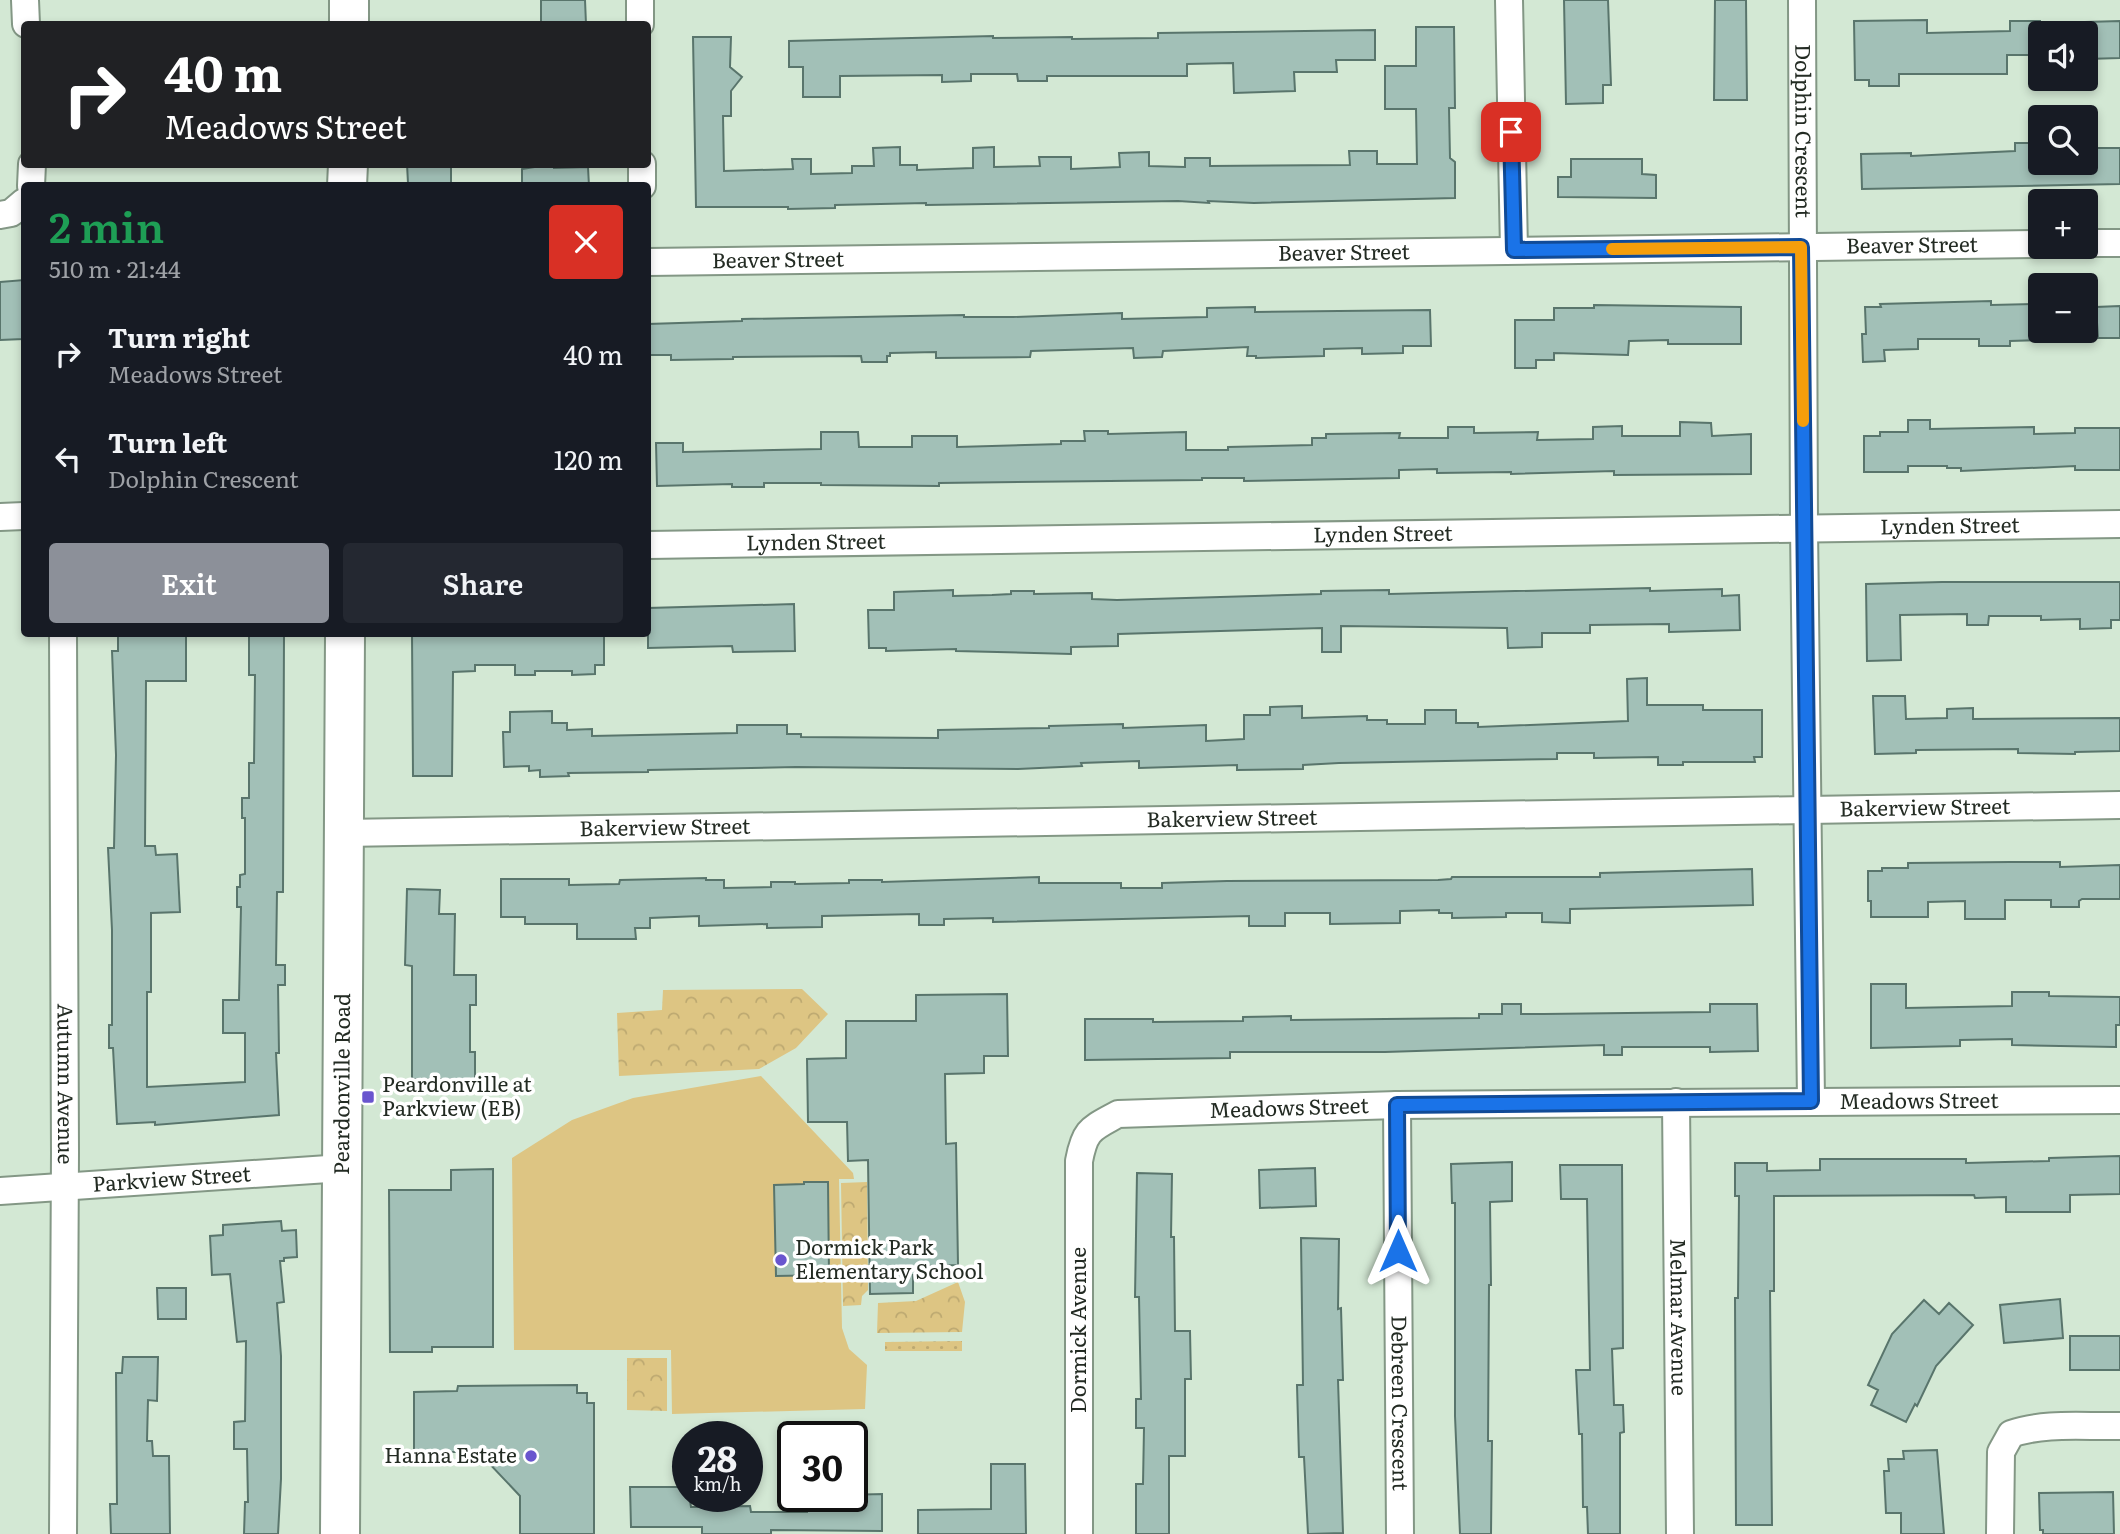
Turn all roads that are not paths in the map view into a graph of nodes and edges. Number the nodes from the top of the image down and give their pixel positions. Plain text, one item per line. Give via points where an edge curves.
1 (24, 0) edge
2 (349, 0) edge
3 (640, 0) edge
4 (1509, 0) edge
5 (1802, 0) edge
6 (26, 21) edge
7 (349, 21) edge
8 (640, 21) edge
9 (21, 205) edge
10 (0, 215) edge
11 (2098, 243) edge
12 (2120, 243) edge
13 (2028, 244) edge
14 (1801, 247) junction
15 (1514, 250) junction
16 (651, 262) edge
17 (21, 516) edge
18 (0, 517) edge
19 (2120, 524) edge
20 (1804, 528) junction
21 (651, 545) edge
22 (63, 637) edge
23 (345, 637) edge
24 (2120, 805) edge
25 (1809, 809) junction
26 (343, 833) junction
27 (2120, 1100) edge
28 (1676, 1101) junction
29 (1811, 1101) junction
30 (1397, 1105) junction
31 (1091, 1129) joint
32 (343, 1168) junction
33 (65, 1186) junction
34 (0, 1191) edge
35 (2120, 1426) edge
36 (63, 1534) edge
37 (340, 1534) edge
38 (1079, 1534) edge
39 (1400, 1534) edge
40 (1680, 1534) edge
41 (2000, 1534) edge

1 - 6 street
2 - 7 main road
3 - 8 street
4 - 15 street
5 - 14 street, Dolphin Crescent
9 - 10 street
11 - 12 street
13 - 14 street, Beaver Street
14 - 15 street, Beaver Street
14 - 20 street, Dolphin Crescent
15 - 16 street, Beaver Street
17 - 18 street
19 - 20 street, Lynden Street
20 - 21 street, Lynden Street
20 - 25 street, Dolphin Crescent
22 - 33 street, Autumn Avenue
23 - 26 main road, Peardonville Road
24 - 25 street, Bakerview Street
25 - 26 street, Bakerview Street
25 - 29 street, Dolphin Crescent
26 - 32 main road, Peardonville Road
27 - 29 street, Meadows Street
28 - 29 street, Meadows Street
28 - 30 street, Meadows Street
28 - 40 street, Melmar Avenue
30 - 31 street, Meadows Street via 1118,1114
30 - 39 street, Debreen Crescent
31 - 38 street, Dormick Avenue via 1079,1161
32 - 33 street, Parkview Street
32 - 37 main road, Peardonville Road
33 - 34 street, Parkview Street
33 - 36 street, Autumn Avenue
35 - 41 street via 2044,1427 2011,1434 2001,1452

